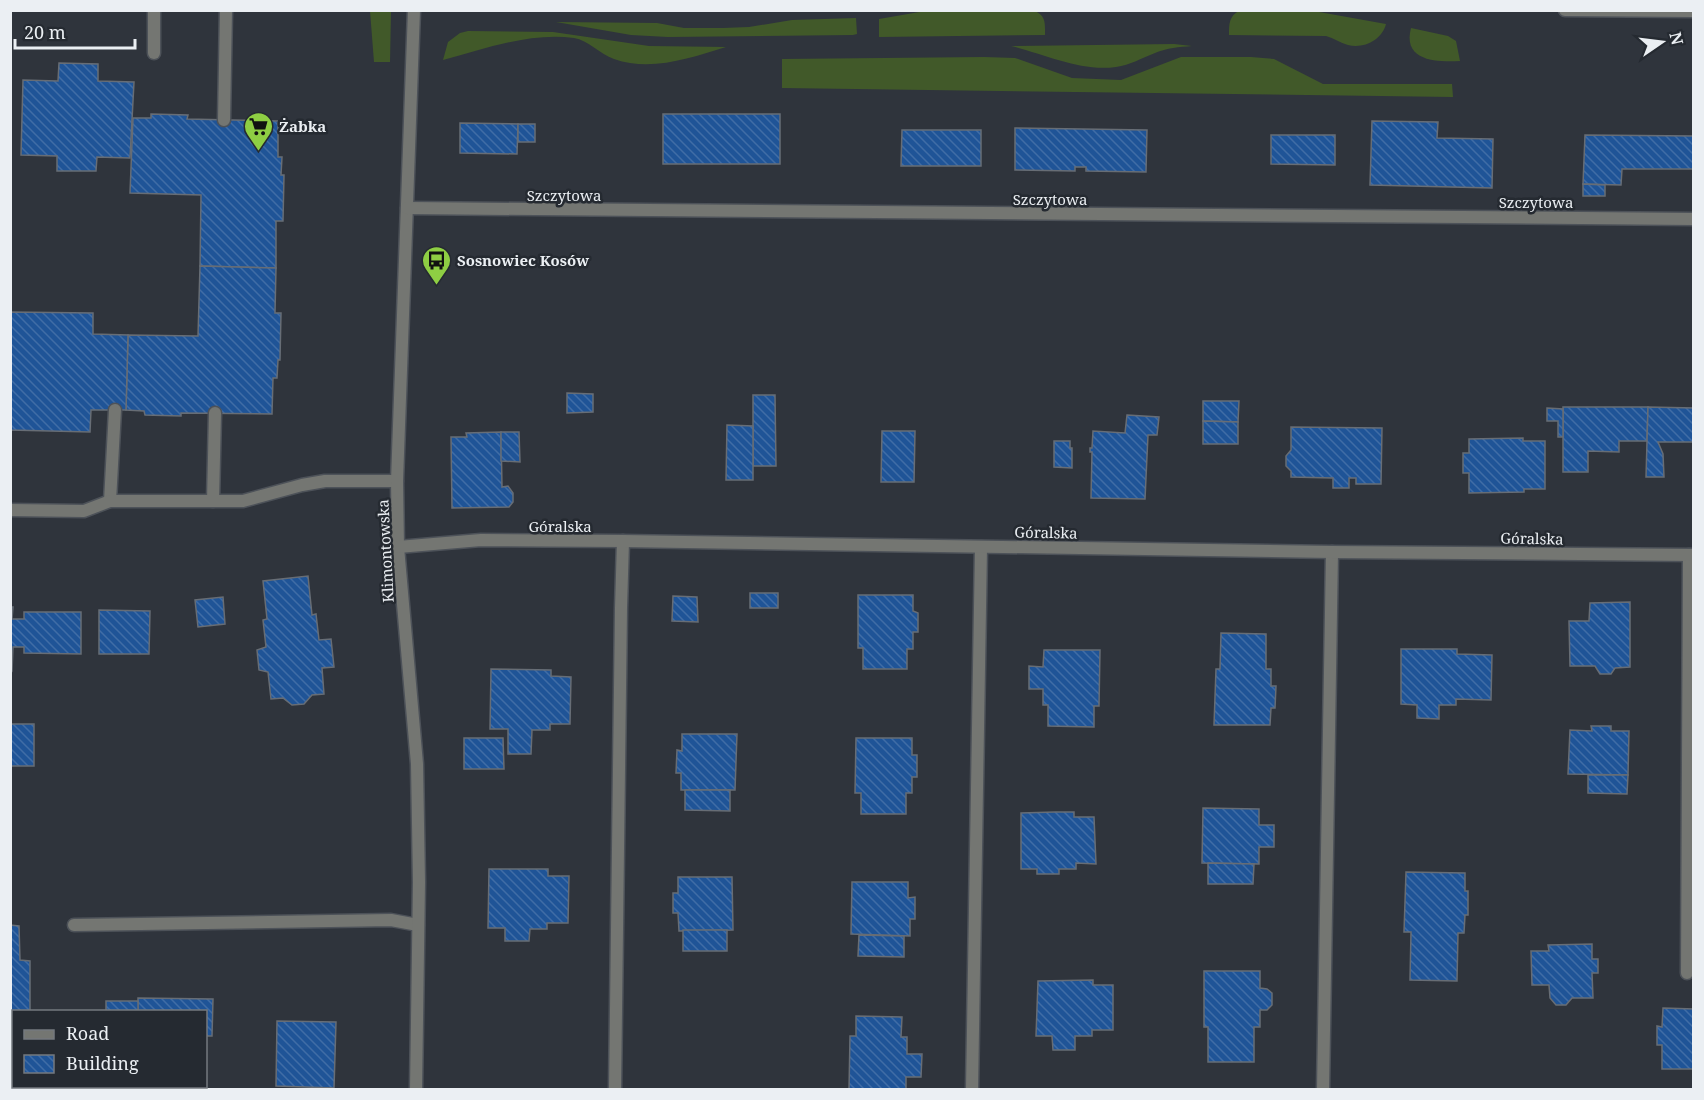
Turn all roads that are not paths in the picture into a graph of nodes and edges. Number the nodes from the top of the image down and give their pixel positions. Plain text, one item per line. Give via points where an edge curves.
1 (154, 10) edge
2 (226, 10) edge
3 (414, 10) edge
4 (1565, 10) edge
5 (1694, 11) edge
6 (154, 53) dead end
7 (224, 120) dead end
8 (407, 208) junction
9 (1694, 219) edge
10 (115, 410) dead end
11 (215, 413) dead end
12 (397, 481) junction
13 (110, 501) junction
14 (213, 501) junction
15 (10, 510) edge
16 (623, 541) junction
17 (981, 546) junction
18 (398, 547) junction
19 (1332, 552) junction
20 (1691, 555) edge
21 (418, 925) junction
22 (74, 926) dead end
23 (1687, 973) dead end
24 (416, 1089) edge
25 (615, 1089) edge
26 (972, 1089) edge
27 (1323, 1089) edge

1 - 6 street
2 - 7 street
3 - 8 street, Klimontowska
4 - 5 street
8 - 9 street, Szczytowa
8 - 12 street, Klimontowska
10 - 13 street
11 - 14 street
12 - 14 street via 325,481 243,501
12 - 18 street, Klimontowska
13 - 14 street
13 - 15 street via 84,512
16 - 17 street, Góralska
16 - 18 street, Góralska via 481,540
16 - 25 street
17 - 19 street, Góralska
17 - 26 street
18 - 21 street, Klimontowska via 417,764
19 - 20 street, Góralska
19 - 27 street
20 - 23 street
21 - 22 street via 391,920
21 - 24 street, Klimontowska

